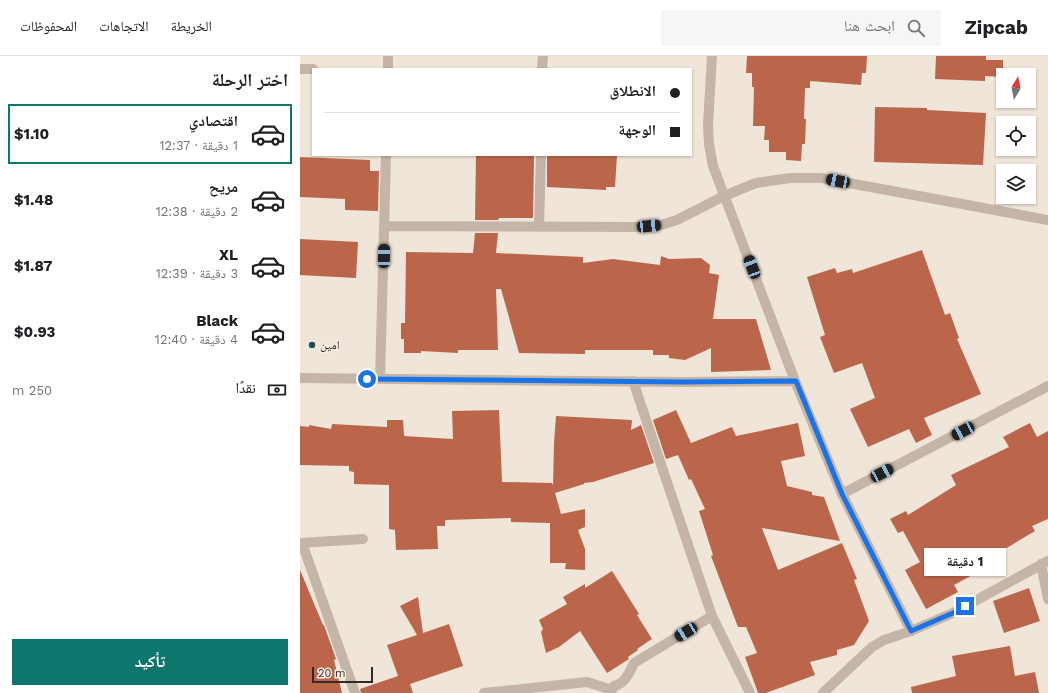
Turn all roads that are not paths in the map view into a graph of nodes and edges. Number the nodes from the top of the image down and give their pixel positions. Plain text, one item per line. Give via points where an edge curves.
1 (388, 56) edge
2 (543, 56) edge
3 (712, 56) edge
4 (388, 68) edge
5 (542, 68) edge
6 (300, 69) edge
7 (312, 69) edge
8 (386, 156) edge
9 (541, 156) edge
10 (724, 196) junction
11 (1048, 220) edge
12 (384, 226) junction
13 (539, 227) junction
14 (300, 378) edge
15 (380, 379) junction
16 (633, 381) junction
17 (796, 381) junction
18 (1048, 386) edge
19 (842, 494) junction
20 (363, 539) dead end
21 (301, 543) edge
22 (1044, 562) edge
23 (1048, 599) edge
24 (712, 616) junction
25 (911, 631) junction
26 (355, 693) edge
27 (484, 693) edge
28 (750, 693) edge
29 (823, 693) edge

1 - 4 street
2 - 5 street
3 - 10 street via 709,144 713,166
6 - 7 street
8 - 12 street
9 - 13 street
10 - 11 street via 756,183 790,178 822,178
10 - 13 street via 677,220 661,224 638,227
10 - 17 street
12 - 13 street
12 - 15 street
14 - 15 street
15 - 16 street
16 - 17 street
16 - 24 street
17 - 19 street
18 - 19 street
19 - 25 street
20 - 21 street
21 - 26 street
22 - 23 street
22 - 25 street via 953,613
24 - 27 street via 634,663 620,685 614,686 612,690 587,682
24 - 28 street
25 - 29 street via 872,647

